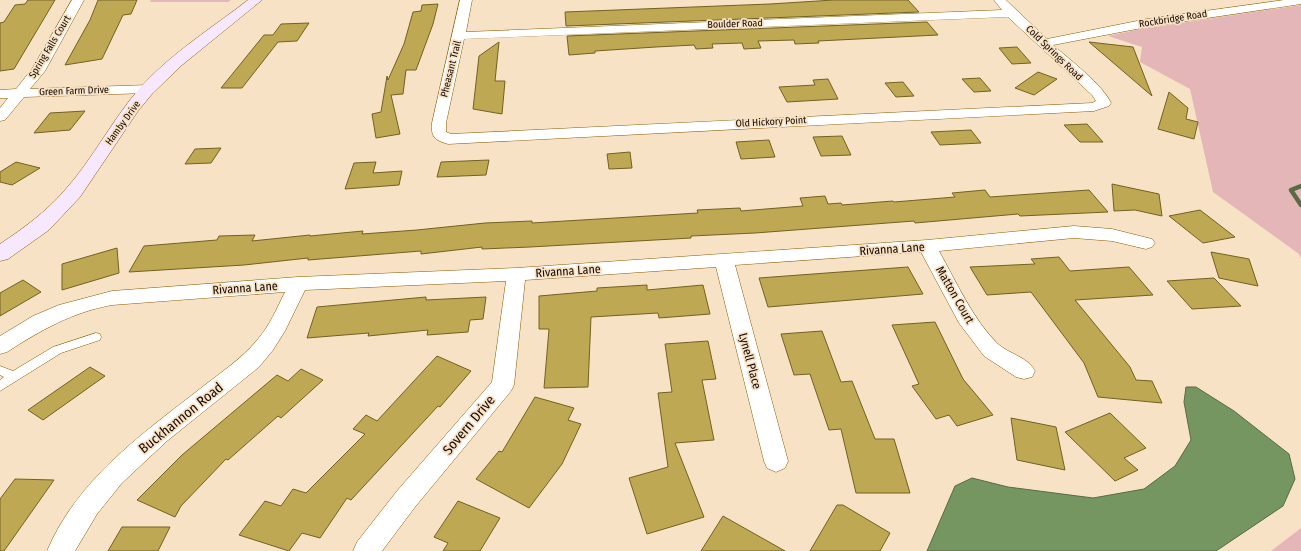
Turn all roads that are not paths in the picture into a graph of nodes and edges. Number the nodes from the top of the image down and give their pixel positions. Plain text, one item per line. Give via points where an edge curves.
1 (78, 0) edge
2 (256, 0) edge
3 (466, 0) edge
4 (1000, 0) edge
5 (1301, 1) edge
6 (1011, 13) junction
7 (459, 36) junction
8 (1045, 44) junction
9 (148, 89) junction
10 (20, 93) junction
11 (0, 94) edge
12 (1100, 106) joint
13 (0, 117) edge
14 (441, 137) joint
15 (1146, 243) dead end
16 (927, 246) junction
17 (0, 254) edge
18 (724, 260) junction
19 (516, 274) junction
20 (298, 284) junction
21 (96, 337) dead end
22 (0, 346) edge
23 (0, 370) edge
24 (1024, 371) dead end
25 (13, 376) junction
26 (0, 386) edge
27 (776, 461) dead end
28 (60, 551) edge
29 (366, 551) edge

1 - 10 street, Spring Falls Court via 38,71
2 - 9 street, Hamby Drive via 177,62
3 - 7 street, Pheasant Trail
4 - 6 street, Cold Springs Road
5 - 8 street, Rockbridge Road via 1147,23
6 - 7 street, Boulder Road
6 - 8 street, Cold Springs Road
7 - 14 street, Pheasant Trail via 439,123
8 - 12 street, Cold Springs Road via 1102,98 1104,103
9 - 10 street, Green Farm Drive
9 - 17 street, Hamby Drive via 68,199 42,225
10 - 11 street, Green Farm Drive
10 - 13 street, Spring Falls Court
12 - 14 street, Old Hickory Point
15 - 16 street, Rivanna Lane via 1112,235 1074,232
16 - 18 street, Rivanna Lane
16 - 24 street, Matton Court via 966,318 991,350
18 - 19 street, Rivanna Lane
18 - 27 street, Lynell Place
19 - 20 street, Rivanna Lane
19 - 29 street, Sovern Drive via 503,385 406,499
20 - 22 street, Rivanna Lane via 86,302 35,323
20 - 28 street, Buckhannon Road via 278,326 266,344 250,361 159,434 113,475 88,506
21 - 25 lane via 78,340 53,350
23 - 25 lane
25 - 26 lane

